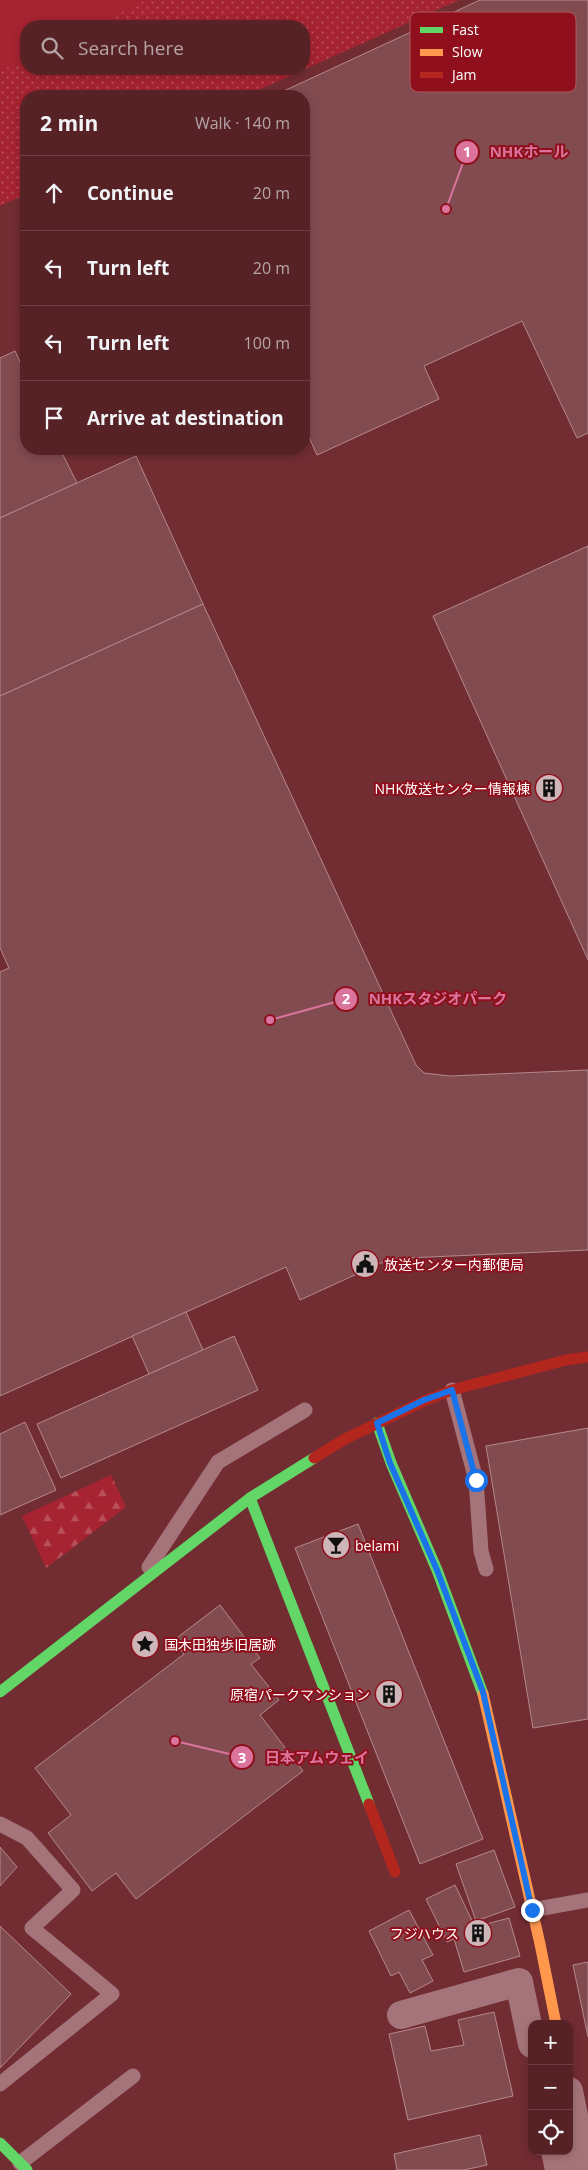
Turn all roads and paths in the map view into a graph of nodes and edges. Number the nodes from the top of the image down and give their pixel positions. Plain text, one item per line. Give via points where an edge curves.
1 (588, 1357) edge
2 (452, 1390) junction
3 (305, 1410) dead end
4 (377, 1423) junction
5 (250, 1498) junction
6 (486, 1569) dead end
7 (136, 1587) junction
8 (0, 1692) edge
9 (0, 1824) edge
10 (395, 1872) dead end
11 (588, 1900) edge
12 (532, 1910) junction
13 (401, 2015) dead end
14 (555, 2020) edge
15 (528, 2025) edge
16 (132, 2076) dead end
17 (0, 2084) edge
18 (573, 2110) edge
19 (0, 2143) edge
20 (556, 2155) edge
21 (23, 2167) edge
22 (559, 2170) edge
23 (585, 2170) edge

1 - 2 street
2 - 4 street
2 - 6 lane via 476,1480 481,1551
3 - 7 lane via 218,1462
4 - 5 street
4 - 12 street via 390,1463 437,1570 483,1692
5 - 7 street
5 - 10 street
7 - 8 street
9 - 17 lane via 27,1838 73,1890 32,1928 112,1994
11 - 12 lane
12 - 14 street
13 - 15 street via 519,1982
16 - 21 lane
18 - 23 street
19 - 21 street
20 - 22 street

